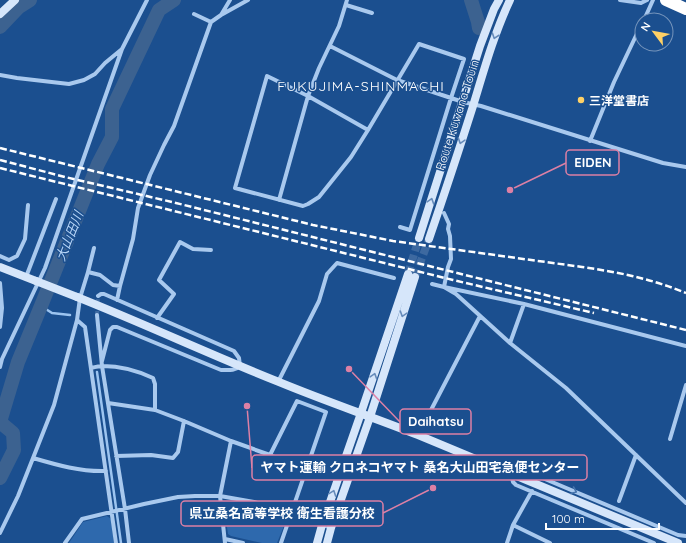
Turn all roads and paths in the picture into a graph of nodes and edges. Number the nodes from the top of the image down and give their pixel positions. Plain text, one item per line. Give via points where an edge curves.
1 (15, 0) edge
2 (147, 0) edge
3 (230, 0) edge
4 (248, 0) edge
5 (347, 0) edge
6 (499, 0) edge
7 (510, 0) edge
8 (620, 0) edge
9 (647, 0) edge
10 (653, 0) edge
11 (666, 0) edge
12 (346, 5) junction
13 (686, 9) edge
14 (648, 12) edge
15 (372, 13) dead end
16 (0, 14) edge
17 (194, 14) dead end
18 (221, 15) junction
19 (211, 22) junction
20 (634, 40) edge
21 (330, 46) junction
22 (122, 49) junction
23 (0, 75) edge
24 (397, 80) junction
25 (308, 96) junction
26 (451, 98) junction
27 (463, 102) junction
28 (473, 104) junction
29 (368, 130) junction
30 (590, 141) junction
31 (686, 168) edge
32 (56, 198) dead end
33 (279, 200) junction
34 (28, 205) dead end
35 (444, 213) dead end
36 (400, 227) dead end
37 (420, 238) tunnel mouth
38 (429, 239) tunnel mouth
39 (94, 248) dead end
40 (211, 250) dead end
41 (0, 256) edge
42 (0, 267) edge
43 (88, 272) junction
44 (26, 277) junction
45 (394, 278) dead end
46 (0, 283) edge
47 (432, 284) dead end
48 (120, 286) junction
49 (444, 287) junction
50 (98, 296) dead end
51 (78, 298) junction
52 (117, 300) junction
53 (524, 304) junction
54 (97, 315) tunnel mouth
55 (480, 316) junction
56 (157, 318) junction
57 (77, 320) junction
58 (0, 327) edge
59 (510, 343) junction
60 (686, 346) edge
61 (1, 359) edge
62 (102, 363) junction
63 (240, 366) junction
64 (0, 367) edge
65 (91, 368) junction
66 (278, 382) junction
67 (686, 385) edge
68 (108, 403) junction
69 (155, 410) junction
70 (361, 413) junction
71 (370, 417) junction
72 (184, 421) junction
73 (418, 435) junction
74 (670, 439) dead end
75 (230, 441) junction
76 (270, 455) junction
77 (636, 455) junction
78 (116, 456) junction
79 (33, 458) junction
80 (306, 470) junction
81 (106, 471) junction
82 (511, 474) junction
83 (532, 491) junction
84 (220, 496) junction
85 (619, 501) dead end
86 (686, 503) edge
87 (122, 509) junction
88 (112, 511) junction
89 (291, 513) junction
90 (322, 525) junction
91 (513, 525) junction
92 (331, 528) junction
93 (0, 533) edge
94 (686, 536) edge
95 (225, 541) edge
96 (65, 543) edge
97 (116, 543) edge
98 (129, 543) edge
99 (243, 543) edge
100 (281, 543) edge
101 (317, 543) edge
102 (327, 543) edge
103 (506, 543) edge
104 (550, 543) edge
105 (654, 543) edge
106 (678, 543) edge

1 - 16 main road
2 - 22 street
3 - 18 street
4 - 18 street
5 - 12 street
6 - 27 main road, Route Kuwana-Touin via 480,46
7 -> 28 main road, Route Kuwana-Touin via 500,22
8 - 9 street via 641,3
10 - 14 street
11 - 13 highway
12 - 15 street
12 - 21 street
17 - 19 street
18 - 19 street
19 - 48 street via 174,126 150,175 138,208 133,240
20 - 30 street
21 - 24 street
21 - 25 street
22 - 23 street via 95,74 69,84
22 - 61 street via 45,268
24 - 26 street
24 - 26 street via 419,44 426,46 464,59
24 - 29 street
25 - 29 street
25 - 33 street
25 - 33 street via 266,76 235,188
26 - 27 street
26 - 36 street via 410,230
27 - 28 street
37 -> 27 main road, Route Kuwana-Touin
28 - 30 street
28 -> 38 main road, Route Kuwana-Touin
29 - 33 street via 319,197 303,206
30 - 31 street
32 - 44 street
34 - 41 street via 25,239 17,256 9,260
35 - 49 street via 449,224 451,259
39 - 43 street
40 - 56 street via 193,249 180,242 159,280 174,294
42 - 44 main road
43 - 48 street via 100,275 113,285
43 - 51 street
44 - 51 main road, bridge
45 - 66 street via 337,263 327,274 319,301
46 - 58 street
47 - 49 street
48 - 52 street
49 - 53 street
49 - 55 street via 456,294
50 - 52 street via 104,294
51 - 57 street
51 - 63 main road
52 - 56 street
53 - 59 street
53 - 60 street
54 - 62 street
55 - 59 street
55 - 73 street
56 - 63 street via 234,351 239,358
57 - 65 street via 85,327
57 - 79 street via 54,406
59 - 77 street via 566,388
61 - 64 street
62 - 63 street via 110,330 117,327 221,370 237,369
62 - 65 street
62 - 68 street
62 - 69 street via 153,378
63 - 66 main road
65 - 81 street
66 - 70 main road
67 - 74 street
68 - 69 street
68 - 78 street
69 - 72 street
70 - 71 main road
70 -> 71 main road via 412,275
90 -> 70 main road
71 - 73 main road
71 - 92 main road
72 - 75 street
72 - 78 street via 178,452 173,458 151,455
73 - 82 main road
75 - 76 street
75 - 84 street
76 - 80 street
76 - 80 street via 297,401 326,412
77 - 85 street
77 - 86 street
78 - 87 street
79 - 81 street via 94,472
79 - 93 street
80 - 89 street
81 - 88 street
82 - 83 street via 513,482
82 -> 94 street via 522,471 533,474 678,535
82 - 106 main road
83 - 91 street
83 - 105 street
84 - 87 street via 178,497
84 - 89 street via 254,502
84 - 95 street
87 - 88 street
87 - 98 street
88 - 96 street via 82,519
88 - 97 street
89 - 90 street
89 - 100 street
90 - 92 street
90 - 101 main road
91 - 103 street
91 - 104 street
92 - 102 main road
95 - 99 street

